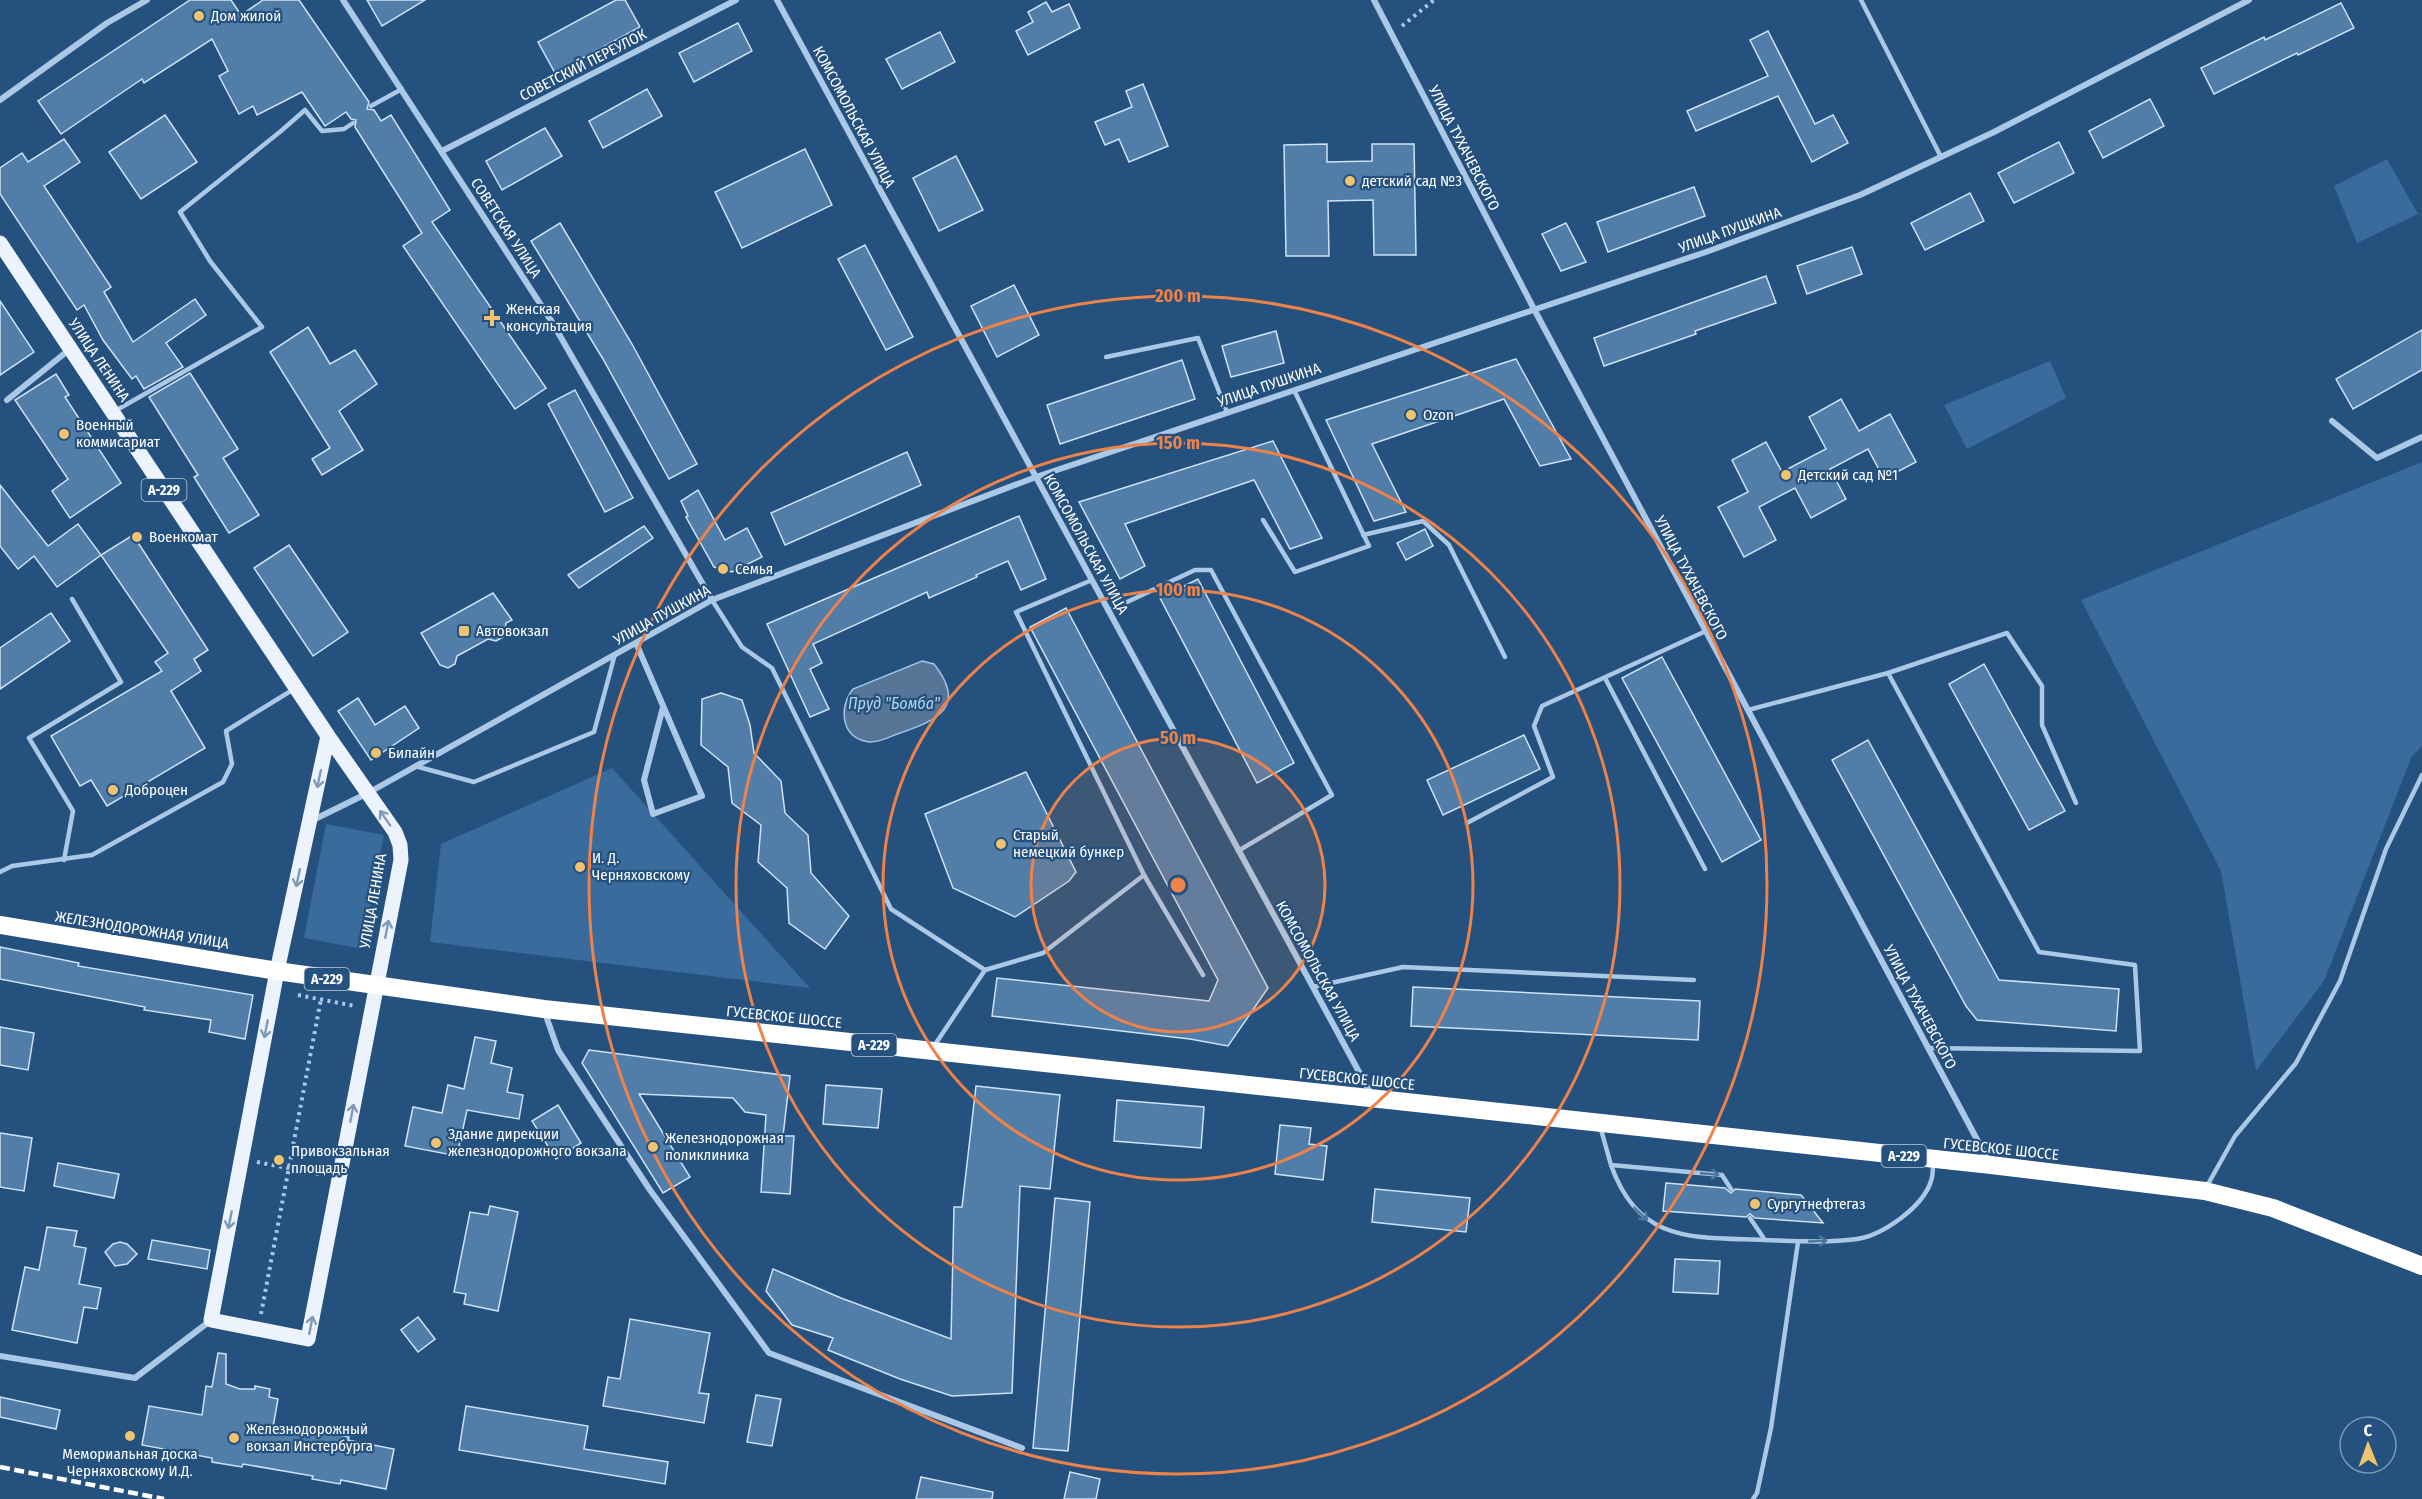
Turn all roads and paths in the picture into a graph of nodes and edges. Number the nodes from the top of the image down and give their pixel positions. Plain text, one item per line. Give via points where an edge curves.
1 (147, 0) edge
2 (344, 0) edge
3 (736, 0) edge
4 (777, 0) edge
5 (1374, 0) edge
6 (1434, 0) edge
7 (1861, 0) edge
8 (2249, 0) edge
9 (1392, 34) junction
10 (402, 89) junction
11 (0, 100) edge
12 (371, 106) dead end
13 (353, 123) dead end
14 (442, 151) junction
15 (1941, 157) junction
16 (0, 243) edge
17 (1534, 309) junction
18 (70, 348) junction
19 (1106, 357) dead end
20 (1294, 390) junction
21 (7, 400) dead end
22 (112, 412) junction
23 (1227, 412) junction
24 (2332, 421) dead end
25 (2422, 437) edge
26 (1036, 477) junction
27 (1263, 520) dead end
28 (1363, 535) junction
29 (1092, 580) junction
30 (72, 599) dead end
31 (712, 600) junction
32 (1108, 611) junction
33 (1706, 631) junction
34 (636, 643) junction
35 (615, 654) junction
36 (1505, 657) dead end
37 (1887, 673) junction
38 (1605, 678) junction
39 (296, 688) junction
40 (663, 706) junction
41 (1748, 710) junction
42 (328, 736) junction
43 (415, 766) junction
44 (2422, 775) edge
45 (368, 793) junction
46 (2076, 803) dead end
47 (310, 821) junction
48 (1467, 823) dead end
49 (1238, 851) junction
50 (64, 860) junction
51 (1705, 869) dead end
52 (0, 872) edge
53 (1144, 875) junction
54 (0, 925) edge
55 (985, 970) junction
56 (277, 971) junction
57 (1203, 975) dead end
58 (1694, 980) dead end
59 (376, 986) junction
60 (1313, 987) junction
61 (274, 990) junction
62 (321, 999) junction
63 (372, 1009) junction
64 (544, 1009) junction
65 (1928, 1048) junction
66 (930, 1050) junction
67 (1374, 1099) junction
68 (1600, 1123) junction
69 (242, 1159) junction
70 (1934, 1160) junction
71 (1611, 1165) junction
72 (1991, 1166) junction
73 (289, 1168) junction
74 (339, 1178) junction
75 (1731, 1189) dead end
76 (2205, 1191) junction
77 (1750, 1218) dead end
78 (1765, 1240) junction
79 (1798, 1242) junction
80 (2422, 1266) edge
81 (211, 1320) junction
82 (258, 1329) junction
83 (0, 1356) edge
84 (1022, 1448) dead end
85 (1753, 1499) edge

1 - 11 street via 107,23
2 - 10 street, СОВЕТСКАЯ УЛИЦА
3 - 14 street, СОВЕТСКИЙ ПЕРЕУЛОК
4 - 26 street, КОМСОМОЛЬСКАЯ УЛИЦА
5 - 9 street, УЛИЦА ТУХАЧЕВСКОГО
6 - 9 path
7 - 15 lane
8 - 15 street, УЛИЦА ПУШКИНА
9 - 17 street, УЛИЦА ТУХАЧЕВСКОГО
10 - 12 lane
10 - 14 street, СОВЕТСКАЯ УЛИЦА
13 - 22 lane via 344,129 322,131 305,110 180,212 210,261 262,327
14 - 31 street, СОВЕТСКАЯ УЛИЦА via 552,322
15 - 17 street, УЛИЦА ПУШКИНА via 1860,195
16 - 18 main road, УЛИЦА ЛЕНИНА / А-229
17 - 20 street, УЛИЦА ПУШКИНА
17 - 33 street, УЛИЦА ТУХАЧЕВСКОГО
18 - 21 street
18 - 22 main road, УЛИЦА ЛЕНИНА / А-229
19 - 23 lane via 1198,339
20 - 23 street, УЛИЦА ПУШКИНА
20 - 28 lane
22 - 39 main road, УЛИЦА ЛЕНИНА / А-229
23 - 26 street, УЛИЦА ПУШКИНА
24 - 25 street via 2377,458
26 - 29 street, КОМСОМОЛЬСКАЯ УЛИЦА
26 - 31 street, УЛИЦА ПУШКИНА
27 - 28 lane via 1295,572 1369,546
28 - 36 lane via 1423,521 1449,545
29 - 32 street, КОМСОМОЛЬСКАЯ УЛИЦА
29 - 53 lane via 1016,612
30 - 50 lane via 121,682 29,738 74,811
31 - 34 street, УЛИЦА ПУШКИНА
31 - 55 lane via 742,647 772,668 891,909
32 - 49 street, КОМСОМОЛЬСКАЯ УЛИЦА
32 - 49 lane via 1195,570 1211,570 1332,795
33 - 38 lane
33 - 41 street, УЛИЦА ТУХАЧЕВСКОГО
34 - 35 street, УЛИЦА ПУШКИНА
34 - 40 street
35 - 43 street, УЛИЦА ПУШКИНА
35 - 43 lane via 594,732 474,782
37 - 41 lane
37 - 46 lane via 2007,633 2042,686 2042,725
37 - 65 lane via 2039,952 2135,965 2140,1051
38 - 48 lane via 1542,706 1534,726 1553,777
38 - 51 lane
39 - 42 main road, УЛИЦА ЛЕНИНА / А-229
39 - 50 lane via 226,731 232,764 223,782 93,855
40 - 40 street via 702,796 653,814 644,780
41 - 65 street, УЛИЦА ТУХАЧЕВСКОГО
42 - 45 main road, УЛИЦА ЛЕНИНА
42 -> 47 main road
43 - 45 street, УЛИЦА ПУШКИНА
44 - 76 lane via 2386,849 2340,981 2296,1063 2235,1136
45 - 47 street, УЛИЦА ПУШКИНА
59 -> 45 main road, УЛИЦА ЛЕНИНА via 401,860 395,832
47 -> 56 main road
49 - 60 street, КОМСОМОЛЬСКАЯ УЛИЦА
50 - 52 lane via 12,866
53 - 55 lane via 1043,953
53 - 57 lane
54 - 56 highway, ЖЕЛЕЗНОДОРОЖНАЯ УЛИЦА
55 - 66 lane
56 - 59 highway, ГУСЕВСКОЕ ШОССЕ / А-229
56 - 61 main road
58 - 60 lane via 1403,968
59 - 63 main road, УЛИЦА ЛЕНИНА
59 - 64 highway, ГУСЕВСКОЕ ШОССЕ / А-229
60 - 67 street, КОМСОМОЛЬСКАЯ УЛИЦА
61 - 62 path
61 -> 69 main road
62 - 63 path
62 - 73 path
74 -> 63 main road, УЛИЦА ЛЕНИНА
64 - 66 highway, ГУСЕВСКОЕ ШОССЕ / А-229
64 - 84 street via 558,1050 643,1180 769,1353
65 - 72 street, УЛИЦА ТУХАЧЕВСКОГО
66 - 67 highway, ГУСЕВСКОЕ ШОССЕ / А-229
67 - 68 highway, ГУСЕВСКОЕ ШОССЕ / А-229
68 - 70 highway, ГУСЕВСКОЕ ШОССЕ / А-229
68 - 71 lane
69 - 73 path
69 -> 81 main road
70 - 72 highway, ГУСЕВСКОЕ ШОССЕ / А-229
79 -> 70 lane via 1859,1239 1896,1223 1926,1191
71 -> 75 lane via 1722,1175
71 -> 78 lane via 1618,1184 1635,1208 1654,1225 1681,1235
72 - 76 highway, ГУСЕВСКОЕ ШОССЕ / А-229
73 - 74 path
73 - 82 path
82 -> 74 main road, УЛИЦА ЛЕНИНА via 309,1339
76 - 80 highway, ГУСЕВСКОЕ ШОССЕ / А-229 via 2273,1208
77 - 78 lane
78 - 79 lane
79 - 85 lane via 1771,1428
81 - 82 main road
81 - 83 street via 135,1378

